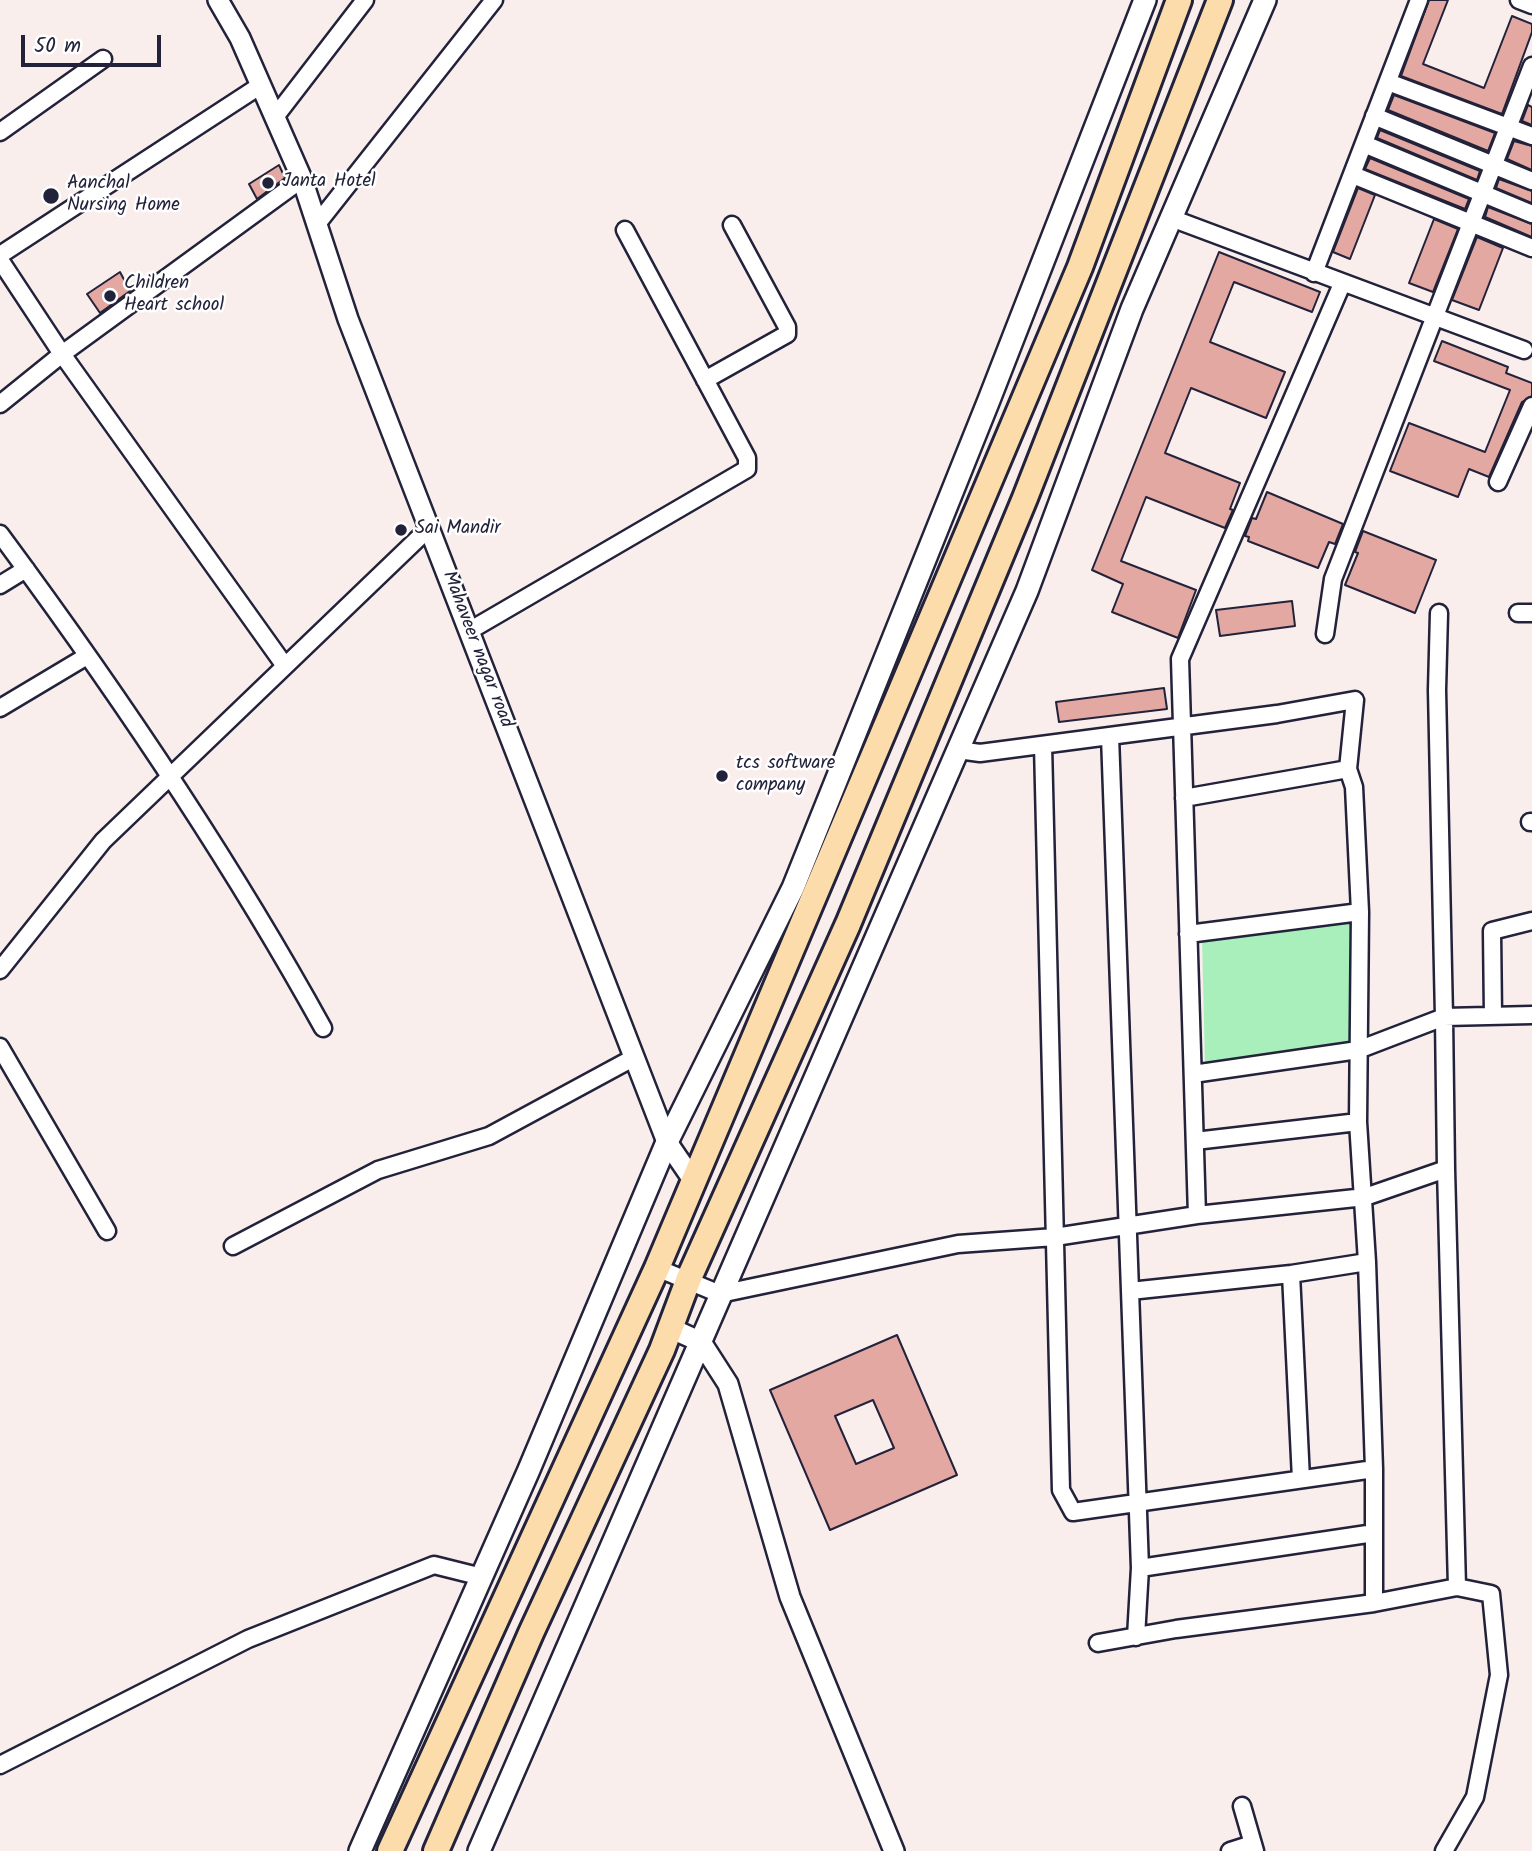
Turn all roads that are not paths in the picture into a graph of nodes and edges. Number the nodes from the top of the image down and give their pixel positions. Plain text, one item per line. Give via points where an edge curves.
1 (218, 0) edge
2 (365, 0) edge
3 (494, 0) edge
4 (1144, 0) edge
5 (1180, 0) edge
6 (1220, 0) edge
7 (1265, 0) edge
8 (1419, 0) edge
9 (1519, 0) edge
10 (1532, 5) edge
11 (103, 59) dead end
12 (1532, 66) edge
13 (1388, 82) junction
14 (261, 85) junction
15 (1374, 116) junction
16 (275, 117) junction
17 (1508, 127) junction
18 (0, 132) edge
19 (1532, 136) edge
20 (1364, 144) junction
21 (1493, 164) junction
22 (1353, 175) junction
23 (302, 179) junction
24 (1532, 181) edge
25 (1481, 195) junction
26 (1532, 214) edge
27 (1171, 218) junction
28 (317, 224) junction
29 (1470, 224) junction
30 (732, 225) dead end
31 (625, 230) dead end
32 (1532, 248) edge
33 (0, 258) edge
34 (1314, 273) junction
35 (1342, 284) junction
36 (1434, 317) junction
37 (1524, 350) dead end
38 (62, 354) junction
39 (705, 380) junction
40 (0, 404) edge
41 (1532, 406) edge
42 (1498, 482) dead end
43 (429, 528) junction
44 (0, 534) edge
45 (26, 569) junction
46 (0, 585) edge
47 (1439, 613) dead end
48 (469, 631) junction
49 (1325, 634) dead end
50 (87, 656) junction
51 (285, 666) junction
52 (0, 708) edge
53 (1182, 727) junction
54 (1110, 736) junction
55 (1043, 745) junction
56 (958, 750) junction
57 (1348, 769) junction
58 (171, 776) junction
59 (1184, 798) junction
60 (1360, 912) junction
61 (1532, 921) edge
62 (1188, 934) junction
63 (0, 970) edge
64 (1532, 1015) edge
65 (1493, 1016) junction
66 (1444, 1017) junction
67 (323, 1028) dead end
68 (0, 1047) edge
69 (1358, 1050) junction
70 (635, 1057) junction
71 (1193, 1074) junction
72 (1358, 1122) junction
73 (1195, 1140) junction
74 (667, 1142) junction
75 (1446, 1169) junction
76 (693, 1180) junction
77 (1365, 1197) junction
78 (1197, 1215) junction
79 (1128, 1227) junction
80 (107, 1231) dead end
81 (1055, 1237) junction
82 (233, 1246) dead end
83 (1367, 1262) junction
84 (657, 1268) junction
85 (1291, 1274) junction
86 (689, 1279) junction
87 (1130, 1291) junction
88 (720, 1294) junction
89 (670, 1328) junction
90 (701, 1342) junction
91 (1374, 1469) junction
92 (1301, 1479) junction
93 (1137, 1502) junction
94 (1374, 1533) junction
95 (1140, 1568) junction
96 (482, 1577) junction
97 (1457, 1587) junction
98 (1374, 1603) junction
99 (1136, 1637) junction
100 (1098, 1643) dead end
101 (0, 1765) edge
102 (1242, 1806) dead end
103 (1253, 1847) edge
104 (360, 1851) edge
105 (390, 1851) edge
106 (436, 1851) edge
107 (479, 1851) edge
108 (894, 1851) edge
109 (1230, 1851) edge
110 (1444, 1851) edge

1 - 14 street, Mahaveer nagar road
2 - 16 street
3 - 28 street
4 - 74 main road via 793,888
5 - 76 highway via 1074,280
6 - 86 highway via 1025,498 848,924
7 - 27 main road
8 - 13 street
9 - 10 street
11 - 18 street
12 - 17 street
13 - 15 street
13 - 17 street
14 - 16 street, Mahaveer nagar road
14 - 33 street
15 - 20 street
15 - 21 street
16 - 23 street, Mahaveer nagar road
17 - 19 street
17 - 21 street
20 - 22 street
20 - 25 street
21 - 24 street
21 - 25 street
22 - 29 street
22 - 34 street
23 - 28 street, Mahaveer nagar road
23 - 38 street
25 - 26 street
25 - 29 street
27 - 34 street
27 - 56 main road via 1132,309 1027,592
28 - 43 street, Mahaveer nagar road via 348,319
29 - 32 street
29 - 36 street
30 - 39 street via 787,334
31 - 39 street
33 - 38 street
34 - 35 street
35 - 36 street
35 - 53 street via 1180,659
36 - 37 street
36 - 49 street via 1333,579
38 - 40 street
38 - 51 street
39 - 48 street via 747,458 747,469
41 - 42 street
43 - 48 street, Mahaveer nagar road
43 - 51 street
44 - 45 street
45 - 46 street
45 - 50 street
47 - 66 street
48 - 70 street, Mahaveer nagar road
50 - 52 street
50 - 58 street
51 - 58 street
53 - 54 street
53 - 57 street via 1355,700
53 - 59 street
54 - 55 street
54 - 79 street
55 - 56 street via 980,753
55 - 81 street
56 - 88 main road
57 - 59 street
57 - 60 street via 1354,787
58 - 63 street via 103,841
58 - 67 street
59 - 62 street
60 - 62 street
60 - 69 street
61 - 65 street via 1492,931
62 - 71 street
64 - 65 street
65 - 66 street
66 - 69 street
66 - 75 street
68 - 80 street
69 - 71 street
69 - 72 street
70 - 74 street, Mahaveer nagar road
70 - 82 street via 489,1136 378,1170
71 - 73 street
72 - 73 street
72 - 77 street
73 - 78 street
74 - 76 street, Mahaveer nagar road
74 - 96 main road
75 - 77 street
75 - 97 street
76 - 84 highway
77 - 78 street
77 - 83 street
78 - 79 street
79 - 81 street
79 - 87 street
81 - 88 street via 958,1244
81 - 93 street via 1061,1490 1073,1512
83 - 85 street
83 - 91 street
84 - 86 street
84 - 105 highway
85 - 87 street
85 - 92 street
86 - 88 street
86 - 89 highway
87 - 93 street
88 - 90 main road
89 - 90 street
89 - 106 highway
90 - 107 main road
90 - 108 street via 728,1384 790,1597
91 - 92 street
91 - 94 street
92 - 93 street
93 - 95 street
94 - 95 street
94 - 98 street
95 - 99 street
96 - 101 street via 434,1565 248,1639
96 - 104 main road
97 - 98 street
97 - 110 street via 1491,1594 1499,1675 1475,1797
98 - 99 street
99 - 100 street
102 - 103 street
103 - 109 street

